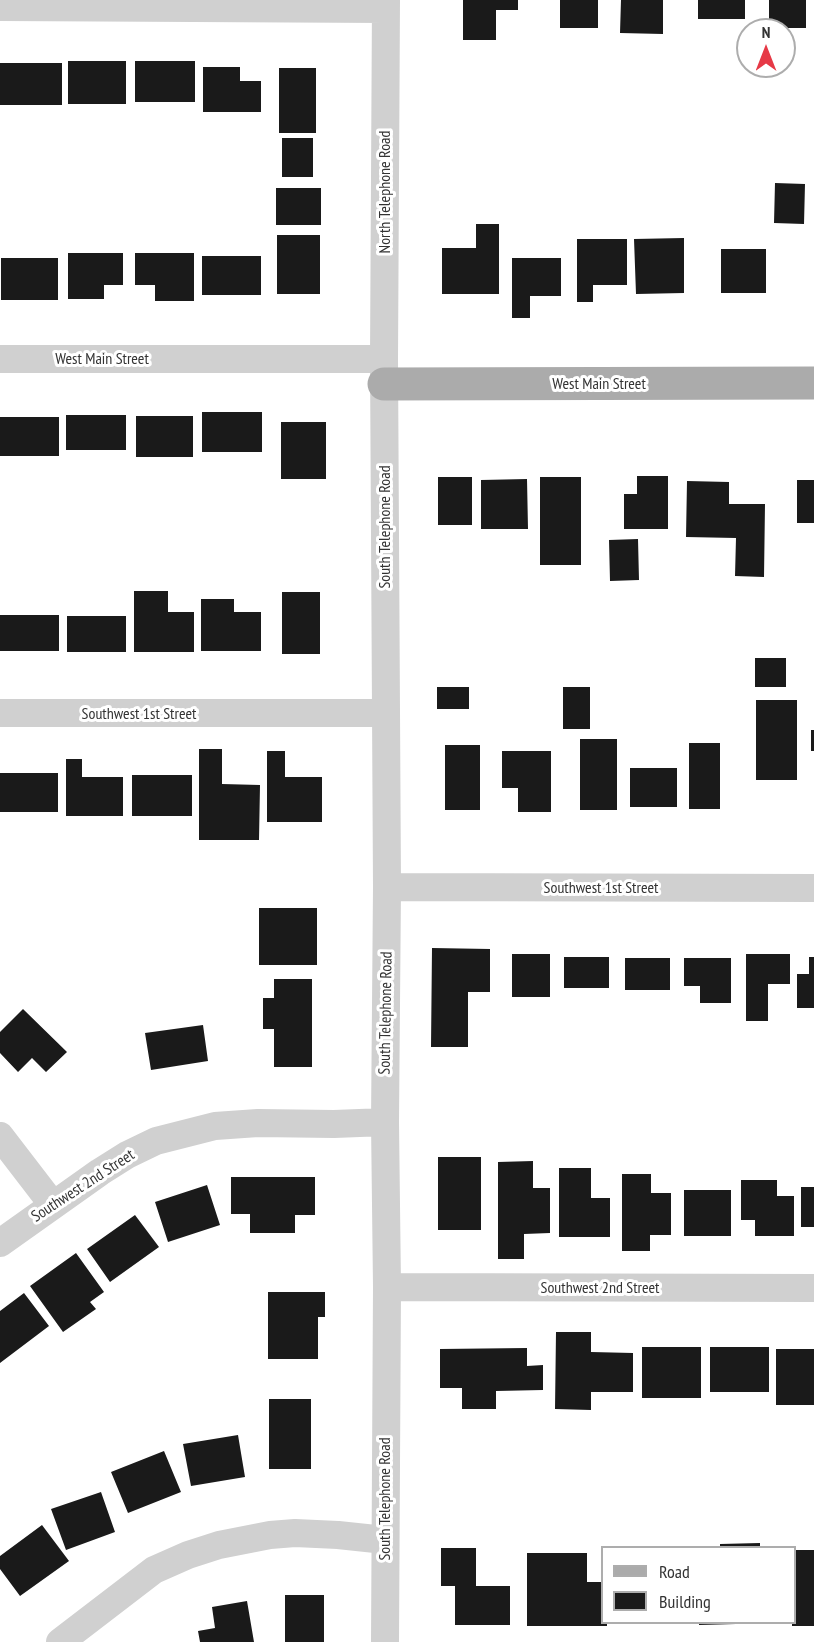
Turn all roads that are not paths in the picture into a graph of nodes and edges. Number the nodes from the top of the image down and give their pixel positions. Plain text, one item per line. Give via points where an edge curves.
1 (386, 4) edge
2 (0, 7) edge
3 (0, 359) edge
4 (384, 372) junction
5 (814, 383) edge
6 (0, 713) edge
7 (385, 713) junction
8 (387, 887) junction
9 (814, 888) edge
10 (385, 1122) junction
11 (0, 1136) edge
12 (53, 1205) junction
13 (0, 1243) edge
14 (387, 1287) junction
15 (814, 1288) edge
16 (384, 1540) junction
17 (60, 1642) edge
18 (385, 1642) edge

1 - 2 street
1 - 4 street, North Telephone Road
3 - 4 street, West Main Street
4 - 5 main road, West Main Street
4 - 7 street, South Telephone Road
6 - 7 street, Southwest 1st Street
7 - 8 street, South Telephone Road
8 - 9 street, Southwest 1st Street
8 - 10 street, South Telephone Road
10 - 12 street, Southwest 2nd Street via 258,1123 184,1132 127,1155
10 - 14 street, South Telephone Road
11 - 12 street
12 - 13 street, Southwest 2nd Street
14 - 15 street, Southwest 2nd Street
14 - 16 street, South Telephone Road
16 - 17 street via 295,1533 227,1543 188,1555 154,1570
16 - 18 street, South Telephone Road

